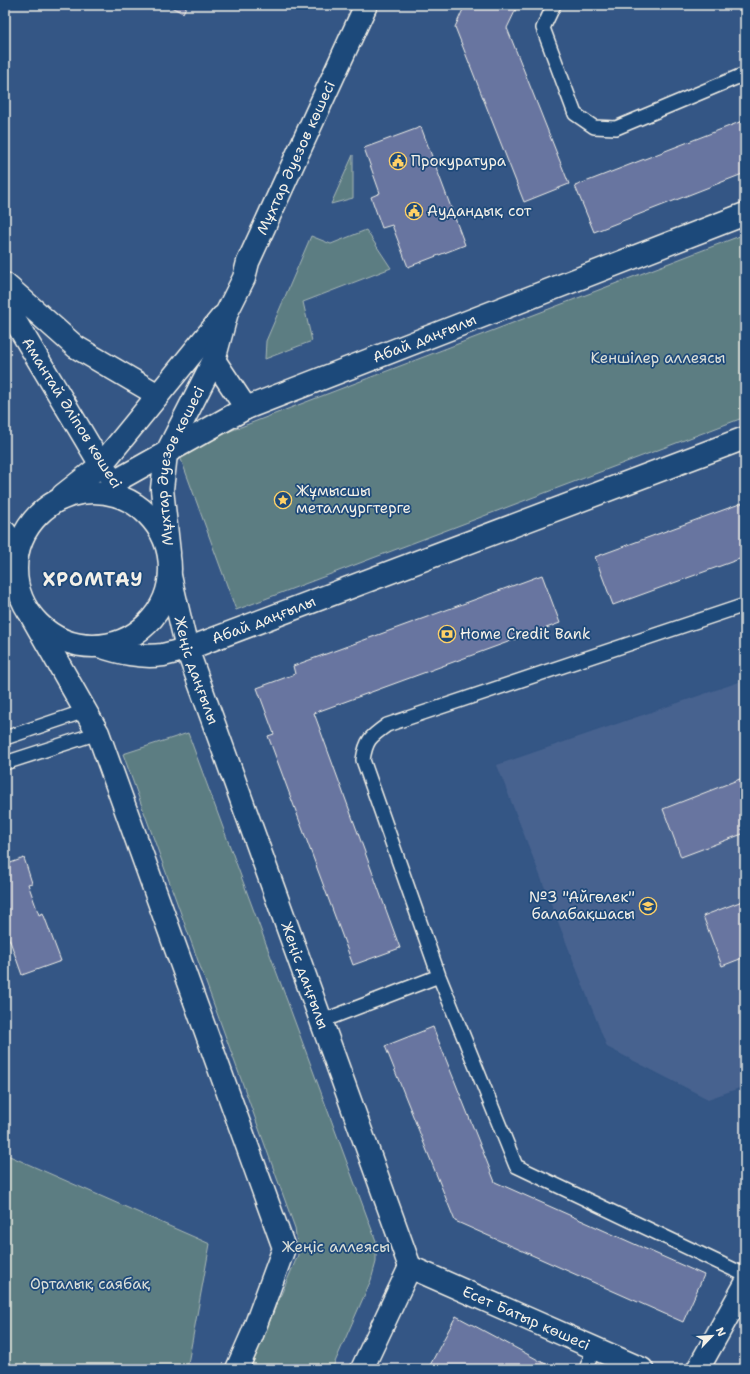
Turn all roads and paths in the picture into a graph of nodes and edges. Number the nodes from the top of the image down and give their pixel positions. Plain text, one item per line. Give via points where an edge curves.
1 (366, 5) edge
2 (554, 5) edge
3 (745, 74) edge
4 (745, 214) edge
5 (5, 284) edge
6 (5, 304) edge
7 (227, 312) junction
8 (214, 360) junction
9 (158, 395) junction
10 (246, 408) junction
11 (745, 438) edge
12 (166, 454) junction
13 (101, 465) junction
14 (114, 482) junction
15 (128, 500) junction
16 (51, 504) junction
17 (5, 532) edge
18 (169, 553) junction
19 (16, 574) junction
20 (170, 576) junction
21 (745, 605) edge
22 (32, 617) junction
23 (99, 646) junction
24 (187, 648) junction
25 (85, 711) junction
26 (98, 733) junction
27 (5, 738) edge
28 (5, 763) edge
29 (439, 976) junction
30 (322, 1021) junction
31 (410, 1267) junction
32 (745, 1275) edge
33 (745, 1285) edge
34 (594, 1348) junction
35 (237, 1369) edge
36 (362, 1369) edge
37 (586, 1369) edge
38 (642, 1369) edge
39 (698, 1369) edge

1 - 7 street, Мұхтар Әуезов көшесі
2 - 3 lane via 543,28 575,114 594,127 616,128
4 - 10 street, Абай даңғылы
5 - 9 street via 76,347
6 - 13 street, Амантай Әліпов көшесі
7 - 8 street, Мұхтар Әуезов көшесі
7 - 9 street, Мұхтар Әуезов көшесі
8 - 10 street
8 - 12 street, Мұхтар Әуезов көшесі
9 - 13 street, Мұхтар Әуезов көшесі
10 - 12 street, Абай даңғылы
11 - 24 street, Абай даңғылы
12 - 14 street, Абай даңғылы
12 - 18 street, Мұхтар Әуезов көшесі via 162,489
13 - 14 street, Амантай Әліпов көшесі
13 - 16 street, Мұхтар Әуезов көшесі
14 - 15 street, Амантай Әліпов көшесі
15 - 16 street via 106,493 87,492 68,496
15 - 18 street via 147,514 161,532
16 - 19 street via 36,517 25,532 18,550
17 - 19 street
18 - 20 street
19 - 22 street via 21,597
20 - 23 street via 165,598 154,617 139,632 120,642
20 - 24 street, Жеңіс даңғылы
21 - 29 lane via 387,725 374,734 366,745 363,760
22 - 23 street via 51,634 74,644
22 - 25 street
23 - 24 street, Абай даңғылы via 125,654 143,656 163,655
24 - 30 street, Жеңіс даңғылы
25 - 26 street
25 - 27 lane
26 - 28 lane
26 - 35 street via 284,1248
29 - 30 lane
29 - 32 lane via 516,1166
30 - 31 street, Жеңіс даңғылы
31 - 34 street, Есет Батыр көшесі
31 - 36 street
33 - 39 street
34 - 37 lane
34 - 38 street, Есет Батыр көшесі

